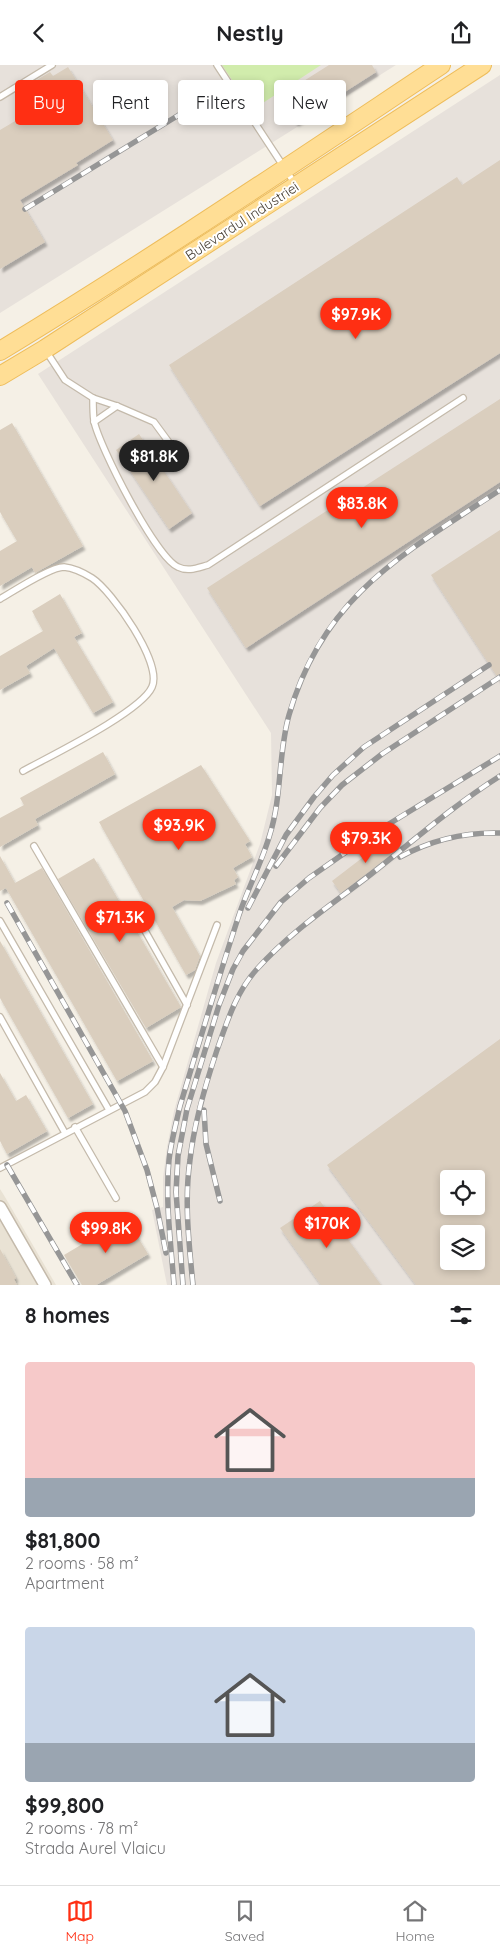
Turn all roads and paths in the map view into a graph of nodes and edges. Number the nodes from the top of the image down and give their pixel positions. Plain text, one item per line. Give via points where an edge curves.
1 (52, 65) edge
2 (217, 65) edge
3 (441, 65) edge
4 (482, 65) edge
5 (0, 97) edge
6 (284, 169) junction
7 (296, 186) junction
8 (45, 349) junction
9 (0, 351) edge
10 (0, 376) edge
11 (93, 398) junction
12 (463, 398) dead end
13 (117, 406) junction
14 (94, 422) junction
15 (176, 452) dead end
16 (0, 599) edge
17 (23, 771) dead end
18 (34, 846) dead end
19 (0, 921) edge
20 (218, 925) dead end
21 (144, 929) dead end
22 (187, 1005) junction
23 (0, 1017) edge
24 (163, 1067) junction
25 (109, 1110) junction
26 (75, 1127) junction
27 (65, 1133) junction
28 (0, 1168) edge
29 (116, 1198) dead end
30 (0, 1207) edge
31 (45, 1285) edge

1 - 5 lane
2 - 6 lane
3 - 6 main road, Bulevardul Industriei
4 - 7 main road, Bulevardul Industriei
6 - 7 lane
6 - 9 main road, Bulevardul Industriei
7 - 8 main road, Bulevardul Industriei
8 - 10 main road, Bulevardul Industriei
8 - 11 lane via 65,380
11 - 13 lane
11 - 14 lane
12 - 14 lane via 208,565 192,570 176,567 161,552 130,502
13 - 14 lane
13 - 15 lane via 154,423
16 - 17 lane via 53,569 76,569 93,578 113,598 145,647 154,670 152,687 139,704
18 - 24 lane
19 - 25 lane
20 - 22 lane
21 - 22 lane
22 - 24 lane
23 - 27 lane
24 - 25 lane via 145,1092
25 - 26 lane
26 - 27 lane
26 - 29 lane
27 - 28 lane
30 - 31 street

